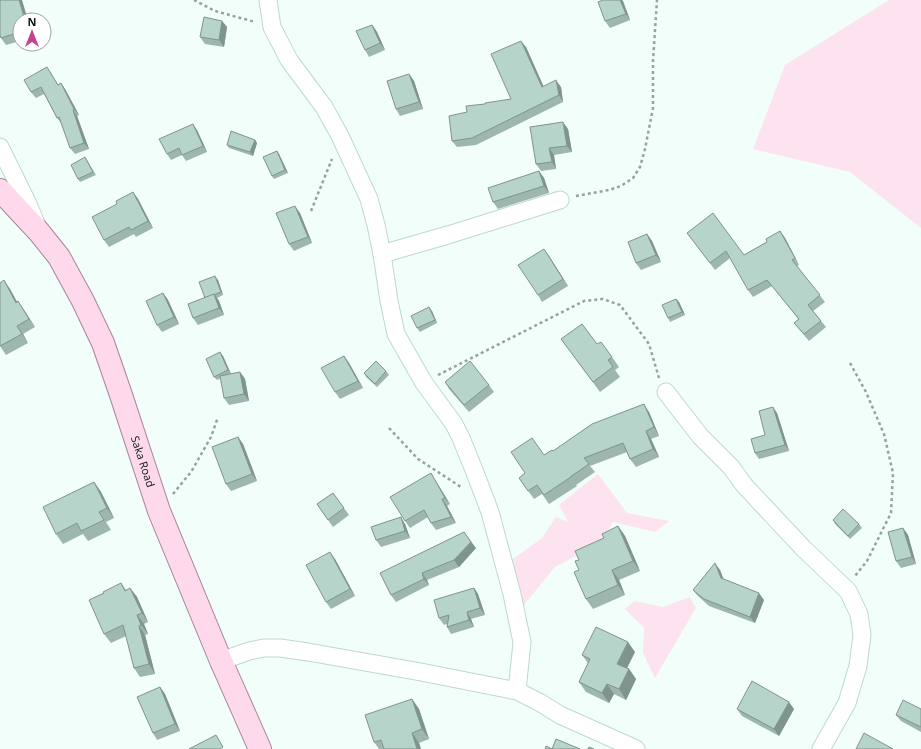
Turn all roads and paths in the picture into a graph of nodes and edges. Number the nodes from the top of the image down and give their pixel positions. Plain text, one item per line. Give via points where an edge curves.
1 (194, 0) edge
2 (268, 0) edge
3 (657, 0) edge
4 (272, 27) junction
5 (340, 136) junction
6 (0, 146) edge
7 (0, 190) edge
8 (560, 200) joint
9 (311, 211) dead end
10 (39, 232) junction
11 (382, 254) junction
12 (850, 363) dead end
13 (424, 383) junction
14 (666, 392) joint
15 (218, 417) dead end
16 (389, 428) dead end
17 (462, 487) dead end
18 (159, 511) junction
19 (848, 591) junction
20 (221, 661) junction
21 (517, 691) junction
22 (260, 749) edge
23 (636, 749) edge
24 (821, 749) edge

1 - 4 path via 215,11
2 - 4 street
3 - 8 path via 653,108 640,167 633,178 621,186
4 - 5 street via 289,60 324,107
5 - 9 path
5 - 11 street via 368,199
6 - 10 street
7 - 10 main road, Saka Road
8 - 11 street
10 - 18 main road, Saka Road via 59,257 103,343
11 - 13 street via 396,334
12 - 19 path via 884,434 893,473 891,513 867,561
13 - 14 path via 584,301 603,299 620,305 648,344
13 - 21 street via 454,424 490,512 522,642
14 - 19 street via 700,436 731,467 744,485 803,548
15 - 18 path via 191,472
16 - 17 path via 418,459
18 - 20 main road, Saka Road
19 - 24 street via 859,614 862,635 858,666 847,703
20 - 21 street via 264,648 280,648
20 - 22 main road, Saka Road
21 - 23 street via 560,715

